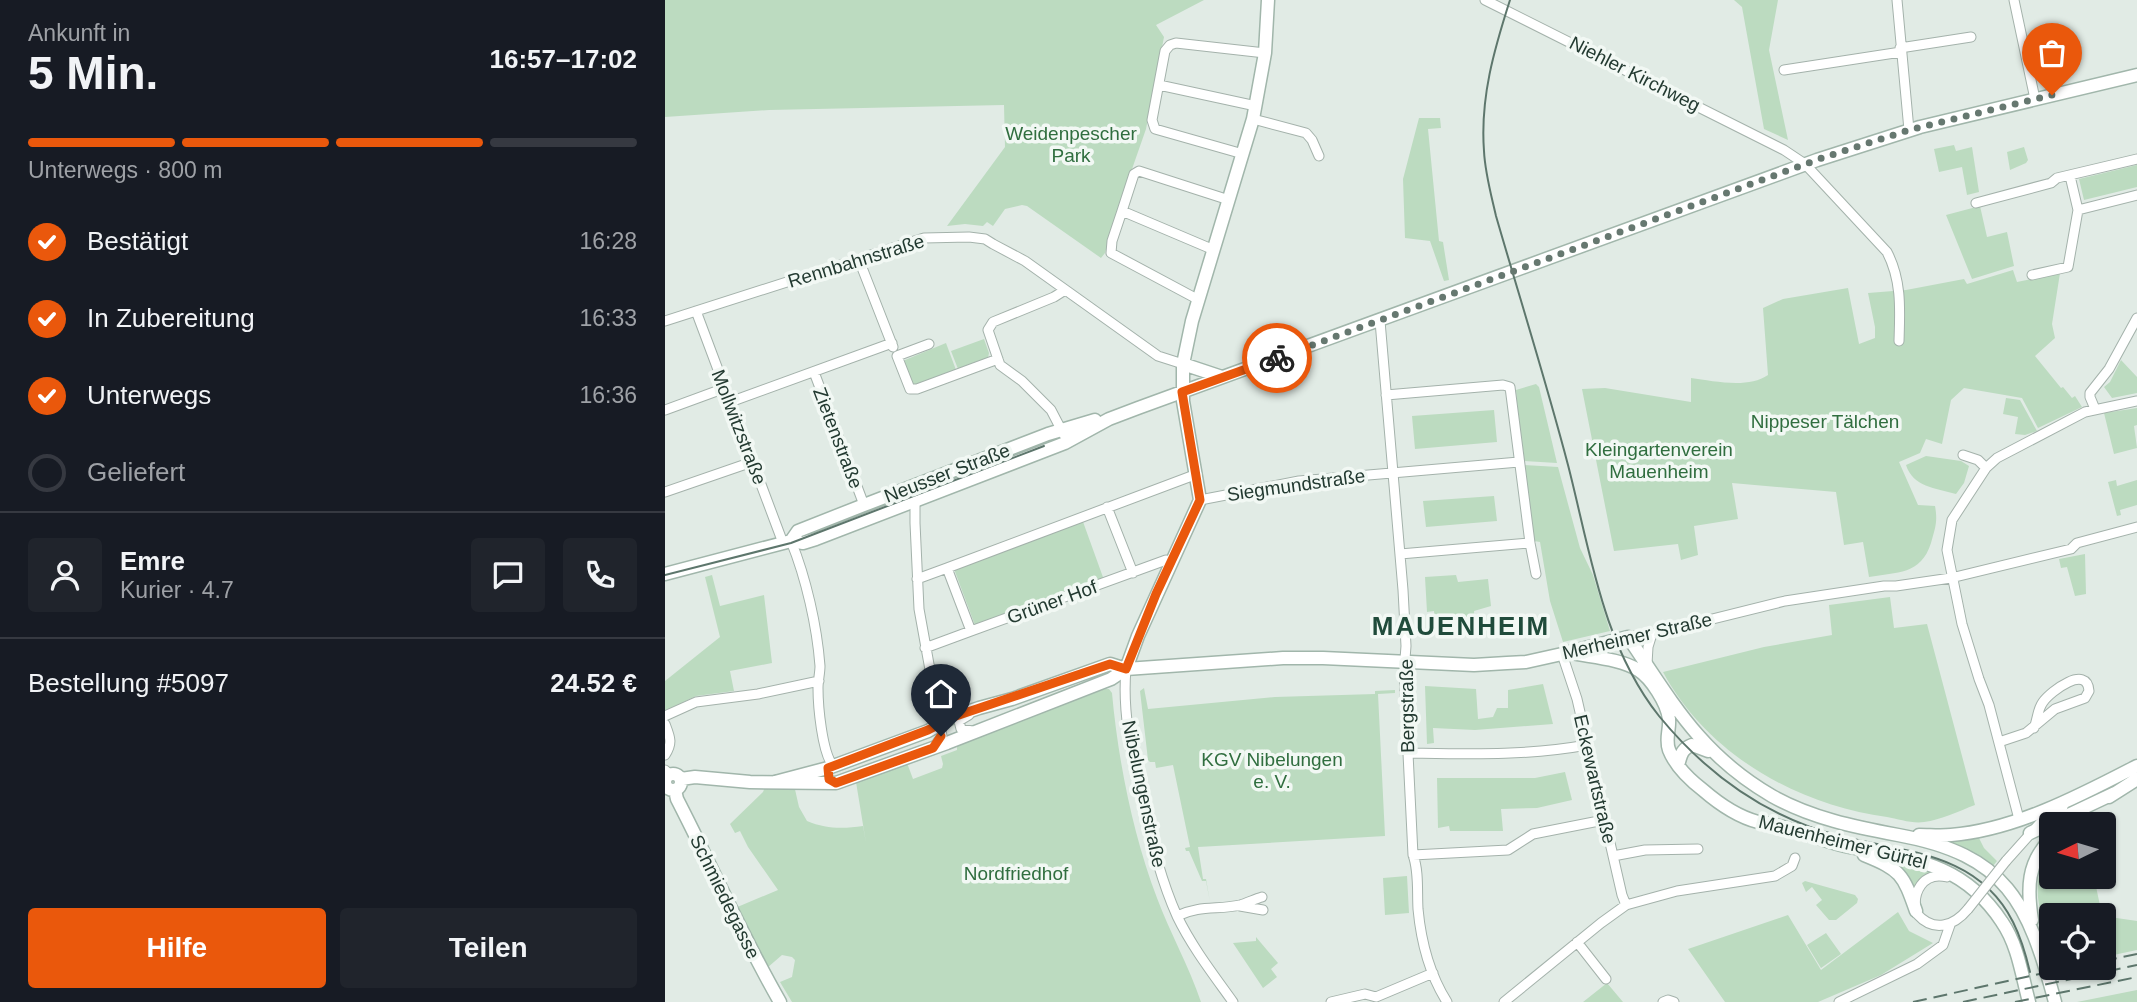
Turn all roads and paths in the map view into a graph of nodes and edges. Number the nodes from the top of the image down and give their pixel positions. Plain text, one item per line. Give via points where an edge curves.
1 (1268, 0) edge
2 (1485, 0) edge
3 (1897, 0) edge
4 (2014, 0) edge
5 (1971, 37) dead end
6 (1901, 50) junction
7 (1265, 53) junction
8 (1784, 70) dead end
9 (2137, 75) edge
10 (1159, 85) junction
11 (2035, 99) junction
12 (1256, 106) junction
13 (1253, 119) junction
14 (1909, 130) junction
15 (1784, 149) junction
16 (1243, 154) junction
17 (1319, 156) dead end
18 (2137, 159) edge
19 (1805, 164) junction
20 (1786, 171) junction
21 (2070, 176) junction
22 (2137, 195) edge
23 (1229, 200) junction
24 (1976, 203) dead end
25 (2078, 210) junction
26 (1122, 211) junction
27 (1214, 250) junction
28 (859, 260) junction
29 (2032, 275) dead end
30 (1065, 290) junction
31 (1199, 300) junction
32 (696, 311) junction
33 (2137, 318) edge
34 (665, 321) edge
35 (1380, 321) junction
36 (1899, 341) dead end
37 (892, 343) junction
38 (929, 344) dead end
39 (897, 356) junction
40 (998, 359) junction
41 (1183, 364) junction
42 (814, 372) junction
43 (1222, 377) junction
44 (725, 388) junction
45 (1182, 392) junction
46 (1386, 395) junction
47 (2137, 401) edge
48 (730, 402) junction
49 (1154, 402) junction
50 (2095, 409) junction
51 (665, 410) edge
52 (1186, 420) junction
53 (1063, 436) junction
54 (1963, 455) dead end
55 (1519, 461) junction
56 (752, 462) junction
57 (1986, 468) junction
58 (1392, 473) junction
59 (1197, 474) junction
60 (665, 492) edge
61 (915, 500) junction
62 (1200, 500) junction
63 (864, 505) junction
64 (900, 507) junction
65 (1107, 508) junction
66 (915, 523) junction
67 (2137, 527) edge
68 (787, 542) junction
69 (1530, 543) junction
70 (1400, 554) junction
71 (1171, 562) junction
72 (947, 568) junction
73 (1133, 573) junction
74 (665, 574) edge
75 (1536, 574) dead end
76 (1951, 578) junction
77 (917, 579) junction
78 (971, 631) junction
79 (1653, 634) junction
80 (1628, 636) junction
81 (925, 648) junction
82 (1565, 653) junction
83 (1405, 662) junction
84 (1647, 664) junction
85 (1126, 669) junction
86 (819, 681) junction
87 (979, 708) junction
88 (665, 716) edge
89 (665, 724) edge
90 (939, 724) junction
91 (2034, 728) junction
92 (977, 731) junction
93 (961, 737) junction
94 (1999, 742) junction
95 (1587, 745) junction
96 (933, 748) junction
97 (1408, 753) junction
98 (665, 755) edge
99 (1714, 755) junction
100 (1678, 765) junction
101 (2137, 766) edge
102 (831, 767) junction
103 (2137, 779) edge
104 (670, 781) edge
105 (775, 782) junction
106 (836, 783) junction
107 (2115, 793) junction
108 (2076, 798) junction
109 (2086, 812) edge
110 (2019, 819) junction
111 (1604, 820) junction
112 (2030, 832) junction
113 (1901, 835) junction
114 (1841, 845) junction
115 (1698, 849) dead end
116 (2039, 854) edge
117 (1413, 855) junction
118 (1613, 856) junction
119 (1795, 858) dead end
120 (1974, 890) junction
121 (1262, 897) dead end
122 (1238, 905) junction
123 (1626, 905) junction
124 (1263, 910) dead end
125 (1916, 911) junction
126 (1177, 916) junction
127 (1950, 925) junction
128 (2033, 931) junction
129 (1577, 942) junction
130 (1433, 973) junction
131 (1606, 979) dead end
132 (1375, 999) edge
133 (780, 1002) edge
134 (1233, 1002) edge
135 (1331, 1002) edge
136 (1447, 1002) edge
137 (1504, 1002) edge
138 (1663, 1002) edge
139 (1674, 1002) edge
140 (1839, 1002) edge
141 (2029, 1002) edge
142 (2055, 1002) edge

1 - 7 main road
2 - 15 street, Niehler Kirchweg
3 - 6 street
4 - 11 street
5 - 6 street
6 - 8 street
6 - 14 street
7 - 10 street via 1172,44 1166,49
7 - 12 main road
9 - 11 main road, Neusser Straße
10 - 12 street
10 - 16 street via 1152,120 1155,129
11 - 14 main road, Neusser Straße
12 - 13 main road
13 - 16 main road
13 - 17 street via 1306,133
14 - 19 main road, Neusser Straße
15 - 19 street, Niehler Kirchweg
15 - 20 street
16 - 23 main road
18 - 21 street
19 - 20 main road, Neusser Straße
19 - 36 street, Niehler Kirchweg via 1887,252 1899,288
20 - 35 main road, Neusser Straße
21 - 24 street
21 - 25 street
22 - 25 street
23 - 26 street via 1139,171 1134,173
23 - 27 main road
25 - 29 street via 2068,267
26 - 27 street
26 - 31 street via 1111,253
27 - 31 main road
28 - 30 street, Rennbahnstraße via 925,238 977,238 1025,261
28 - 32 street, Rennbahnstraße
28 - 37 street
30 - 40 street via 990,324 988,333
30 - 41 street, Rennbahnstraße via 1158,356
31 - 41 main road
32 - 34 street, Rennbahnstraße
32 - 44 street, Mollwitzstraße
33 - 50 street via 2090,393
35 - 43 main road, Neusser Straße
35 - 46 street, Bergstraße
37 - 39 street
37 - 42 street
38 - 39 street
39 - 40 street via 913,390
40 - 53 street via 1051,410
41 - 43 main road
41 - 45 main road
42 - 48 street
42 - 63 street, Zietenstraße
43 - 45 main road, Neusser Straße
44 - 48 street, Mollwitzstraße
44 - 51 street
45 - 49 main road, Neusser Straße
45 - 52 main road
46 - 55 street via 1509,386
46 - 58 street, Bergstraße
47 - 50 street
48 - 56 street, Mollwitzstraße
49 - 52 main road
49 - 53 main road, Neusser Straße
50 - 57 street via 1997,458
52 - 59 main road
53 - 61 main road, Neusser Straße
53 - 63 main road, Neusser Straße
54 - 57 street
55 - 58 street, Siegmundstraße
55 - 69 street
56 - 60 street
56 - 68 street, Mollwitzstraße
57 - 76 street via 1952,520 1947,550
58 - 62 street, Siegmundstraße via 1299,481
58 - 70 street, Bergstraße
59 - 62 main road
59 - 65 street
61 - 64 main road, Neusser Straße
61 - 66 street
62 - 71 main road
63 - 68 main road, Neusser Straße via 798,531
64 - 66 street
64 - 68 main road, Neusser Straße via 816,539
65 - 72 street
65 - 73 street
66 - 77 street
67 - 76 street, Merheimer Straße via 2077,543 2071,550
68 - 74 main road, Neusser Straße
68 - 86 street, Mollwitzstraße via 802,572
69 - 70 street
69 - 75 street
70 - 83 street, Bergstraße
71 - 73 street, Grüner Hof
71 - 85 main road
72 - 77 street
72 - 78 street
73 - 78 street, Grüner Hof
76 - 79 street, Merheimer Straße via 1785,601
76 - 94 street
77 - 81 street
78 - 81 street, Grüner Hof
79 - 80 street, Merheimer Straße
79 - 84 street
80 - 82 main road, Merheimer Straße
80 - 84 main road, Mauenheimer Gürtel
81 - 90 street
82 - 83 main road, Merheimer Straße via 1482,665
82 - 95 street, Eckewartstraße
82 - 100 main road, Mauenheimer Gürtel via 1638,669 1665,706 1668,747
83 - 85 main road, Merheimer Straße via 1283,658
83 - 97 street, Bergstraße
84 - 99 main road, Mauenheimer Gürtel
85 - 87 main road, Merheimer Straße via 1110,664
85 - 92 main road, Merheimer Straße
85 - 126 street, Nibelungenstraße via 1124,687 1137,780 1164,885
86 - 88 street via 696,702
86 - 102 street, Mollwitzstraße via 825,751
87 - 90 main road, Merheimer Straße
87 - 92 street via 959,726
89 - 98 street via 671,739
90 - 93 street via 945,732
90 - 96 street via 941,736
90 - 102 main road, Merheimer Straße
91 - 91 street via 2055,709 2085,698 2087,682 2076,678 2049,695 2039,708
91 - 94 street
92 - 93 main road, Merheimer Straße
93 - 96 main road, Merheimer Straße
94 - 110 street
95 - 97 street via 1514,755
95 - 111 street, Eckewartstraße
96 - 106 main road, Merheimer Straße
97 - 117 street, Bergstraße
99 - 100 main road, Mauenheimer Gürtel via 1692,745 1681,752
99 - 113 main road, Mauenheimer Gürtel via 1774,797 1812,814
100 - 114 main road, Mauenheimer Gürtel via 1725,806 1755,821
101 - 108 main road
102 - 105 main road, Merheimer Straße
102 - 106 street via 829,779
103 - 107 main road
104 - 105 main road, Merheimer Straße via 695,777
104 - 133 main road, Schmiedegasse via 747,945
105 - 106 main road, Merheimer Straße
107 - 109 main road
107 - 112 main road
108 - 110 main road
108 - 112 street
110 - 113 main road via 1951,835
111 - 117 street via 1533,834 1508,850
111 - 118 street, Eckewartstraße
112 - 127 street, bridge
113 - 128 main road, Mauenheimer Gürtel via 1962,853 2000,879
114 - 120 main road, Mauenheimer Gürtel via 1917,859
114 - 125 main road via 1901,875
115 - 118 street
116 - 128 main road via 2028,889
117 - 130 street, Bergstraße via 1423,945
118 - 123 street, Eckewartstraße
119 - 123 street via 1775,876 1677,891
120 - 125 street via 1947,877 1933,876 1917,891
120 - 141 main road, Mauenheimer Gürtel via 2003,923
121 - 122 street
122 - 124 street
122 - 126 street
123 - 129 street
125 - 127 street via 1930,924
126 - 134 street, Nibelungenstraße
127 - 140 street via 1943,945 1917,964
128 - 142 main road, Mauenheimer Gürtel
129 - 131 street
129 - 137 street
130 - 132 street
130 - 136 street, Bergstraße
132 - 135 street via 1365,994
138 - 139 street

